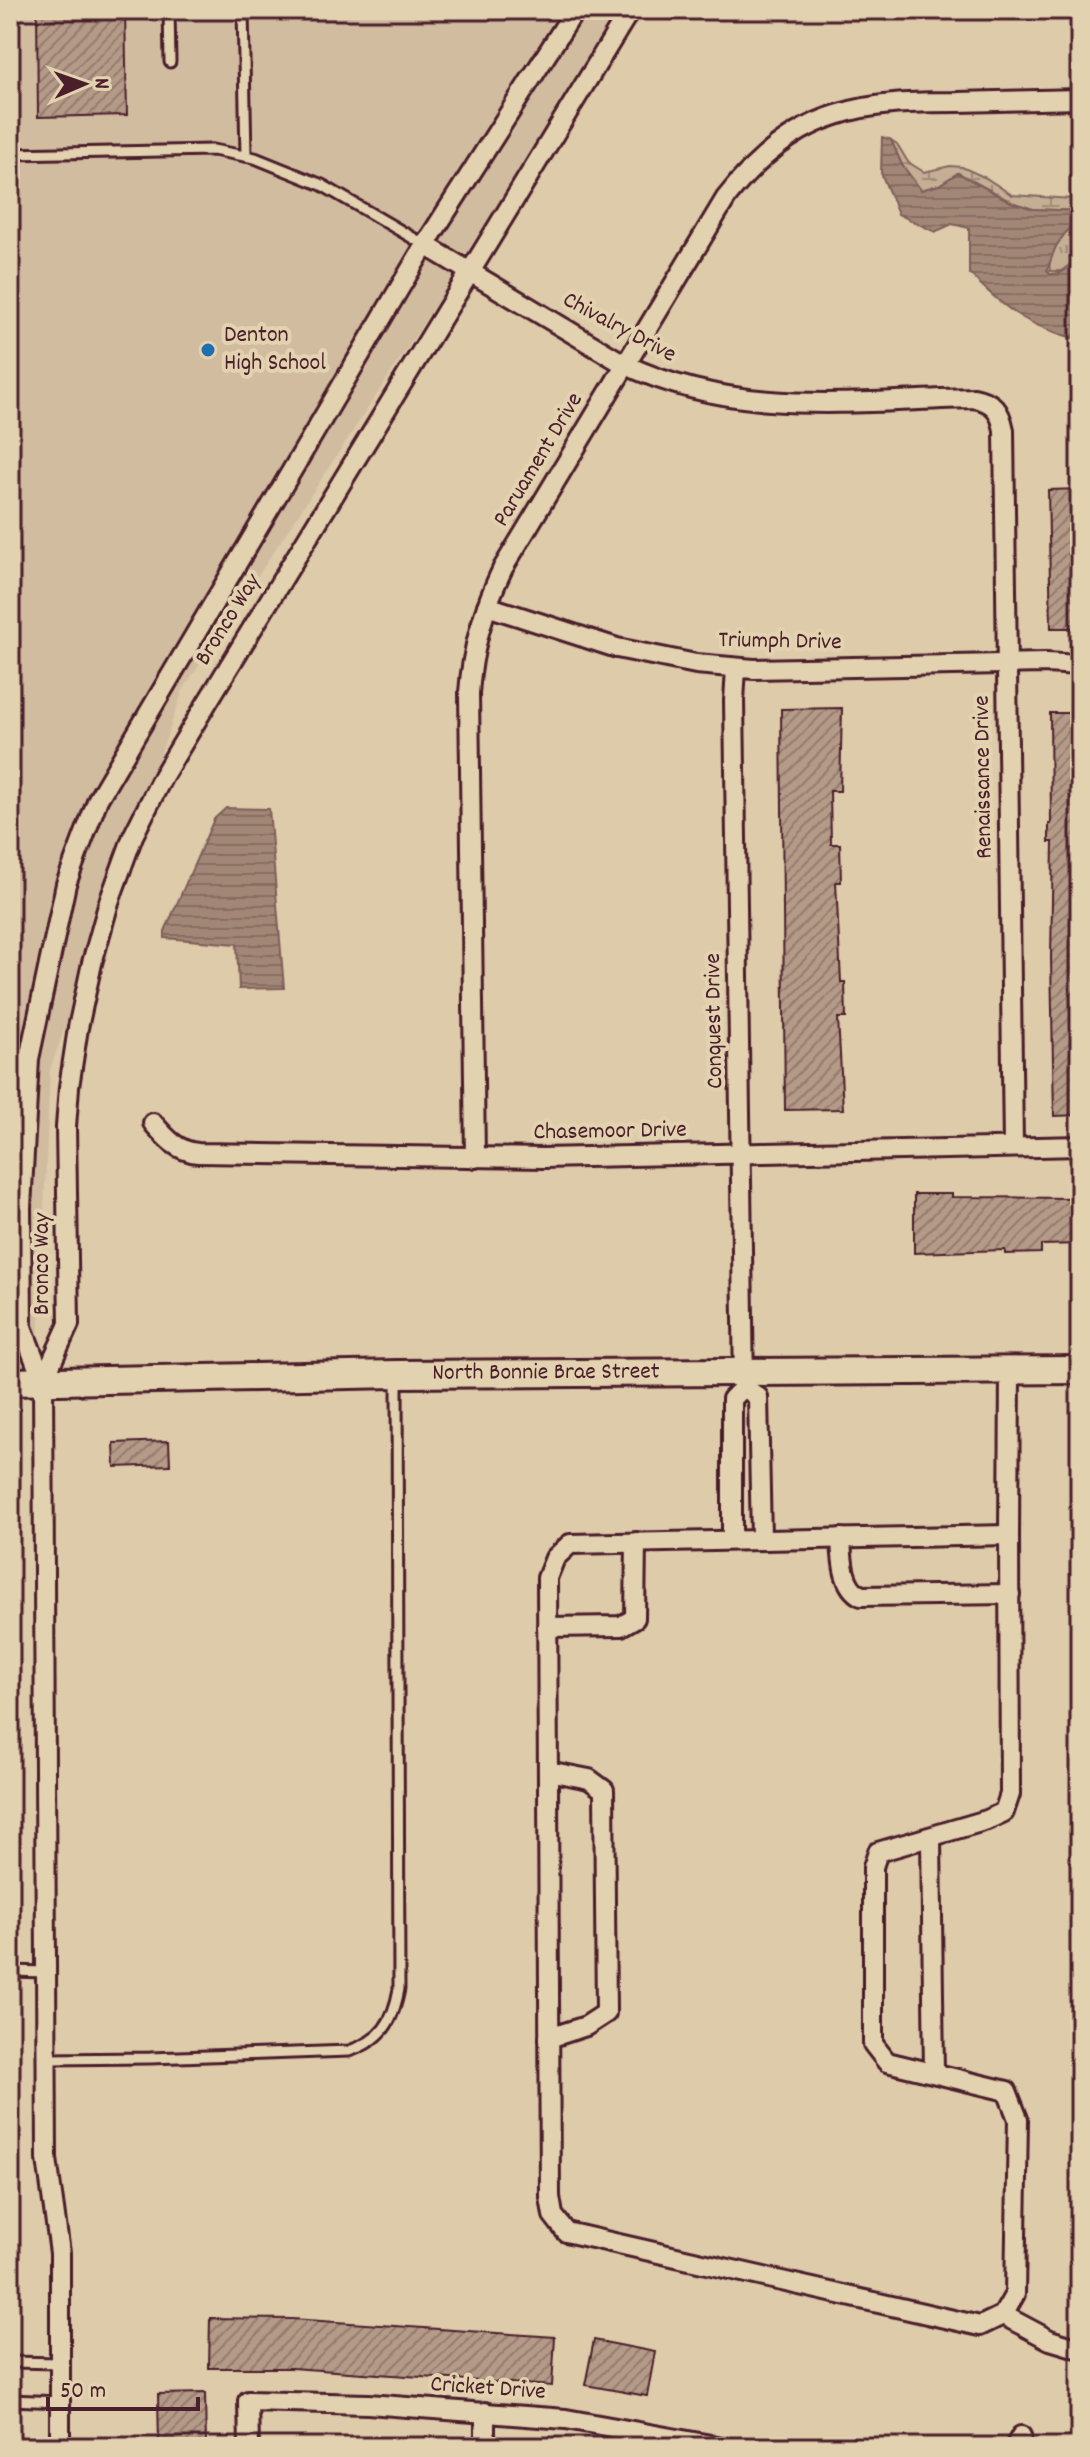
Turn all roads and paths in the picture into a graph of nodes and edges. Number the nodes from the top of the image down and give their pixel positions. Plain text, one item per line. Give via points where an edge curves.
1 (169, 10) edge
2 (243, 10) edge
3 (575, 10) edge
4 (630, 10) edge
5 (170, 62) dead end
6 (1080, 99) edge
7 (10, 154) edge
8 (246, 156) junction
9 (425, 245) junction
10 (471, 272) junction
11 (624, 364) junction
12 (997, 408) joint
13 (487, 606) junction
14 (1007, 664) junction
15 (1080, 665) edge
16 (736, 668) junction
17 (153, 1123) dead end
18 (1080, 1146) edge
19 (1013, 1147) junction
20 (742, 1154) junction
21 (475, 1158) junction
22 (1080, 1370) edge
23 (1010, 1371) junction
24 (397, 1374) junction
25 (743, 1380) junction
26 (43, 1381) junction
27 (10, 1382) edge
28 (1009, 1535) junction
29 (761, 1538) junction
30 (841, 1538) junction
31 (732, 1539) junction
32 (636, 1542) junction
33 (1010, 1594) junction
34 (547, 1627) junction
35 (548, 1771) junction
36 (931, 1837) junction
37 (10, 1971) edge
38 (46, 1972) junction
39 (549, 2038) junction
40 (47, 2059) junction
41 (934, 2073) junction
42 (1003, 2315) junction
43 (1080, 2349) edge
44 (10, 2362) edge
45 (60, 2363) junction
46 (10, 2400) edge
47 (60, 2402) junction
48 (485, 2412) junction
49 (60, 2447) edge
50 (249, 2447) edge
51 (485, 2447) edge
52 (722, 2447) edge

1 - 5 lane
2 - 8 lane
3 - 9 street, Bronco Way
4 - 10 street, Bronco Way
6 - 11 street, Paruament Drive via 863,108 836,115 785,141 726,198
7 - 8 lane via 213,150
8 - 9 lane via 322,185
9 - 10 street, Chivalry Drive
9 - 26 street, Bronco Way via 98,799 66,884 29,1059 23,1133 22,1327
10 - 11 street, Chivalry Drive
10 - 26 street, Bronco Way via 200,713 133,836 109,902 78,1028 66,1127 69,1324
11 - 12 street, Chivalry Drive via 685,388 770,403 974,398
11 - 13 street, Paruament Drive via 503,568
12 - 14 street, Renaissance Drive via 1004,430
13 - 16 street, Triumph Drive via 617,648
13 - 21 street, Paruament Drive via 469,693
14 - 15 street, Triumph Drive
14 - 16 street, Triumph Drive
14 - 19 street, Renaissance Drive
16 - 20 street, Conquest Drive
17 - 21 street, Chasemoor Drive via 186,1152
18 - 19 street, Chasemoor Drive
19 - 20 street, Chasemoor Drive
20 - 21 street, Chasemoor Drive
20 - 25 street, Conquest Drive
22 - 23 main road, North Bonnie Brae Street
23 - 25 main road, North Bonnie Brae Street
23 - 28 street
24 - 25 main road, North Bonnie Brae Street
24 - 26 main road, North Bonnie Brae Street
24 - 40 lane via 399,1989 387,2027 349,2051
25 - 29 street via 758,1397
25 - 31 street via 732,1399
26 - 27 main road, North Bonnie Brae Street
26 - 38 street
28 - 30 street
28 - 33 street
29 - 30 street
29 - 31 street
30 - 33 street via 843,1566 861,1596
31 - 32 street
32 - 34 street via 570,1544 555,1558 547,1578
32 - 34 street via 635,1618 621,1626
33 - 36 street via 1010,1794 1004,1812
34 - 35 street
35 - 39 street
35 - 39 street via 589,1779 604,1790 606,2013
36 - 41 street
36 - 41 street via 878,1852 873,1867 873,2044 887,2062
37 - 38 lane
38 - 40 street
39 - 42 street via 550,2197 553,2215 566,2232 980,2326
40 - 45 street via 47,2159 60,2253
41 - 42 street via 1007,2091 1018,2119 1015,2294
42 - 43 street
44 - 45 lane
45 - 47 street
46 - 47 lane
47 - 49 street
48 - 50 street, Cricket Drive via 248,2401
48 - 51 street
48 - 52 street, Cricket Drive via 566,2419

